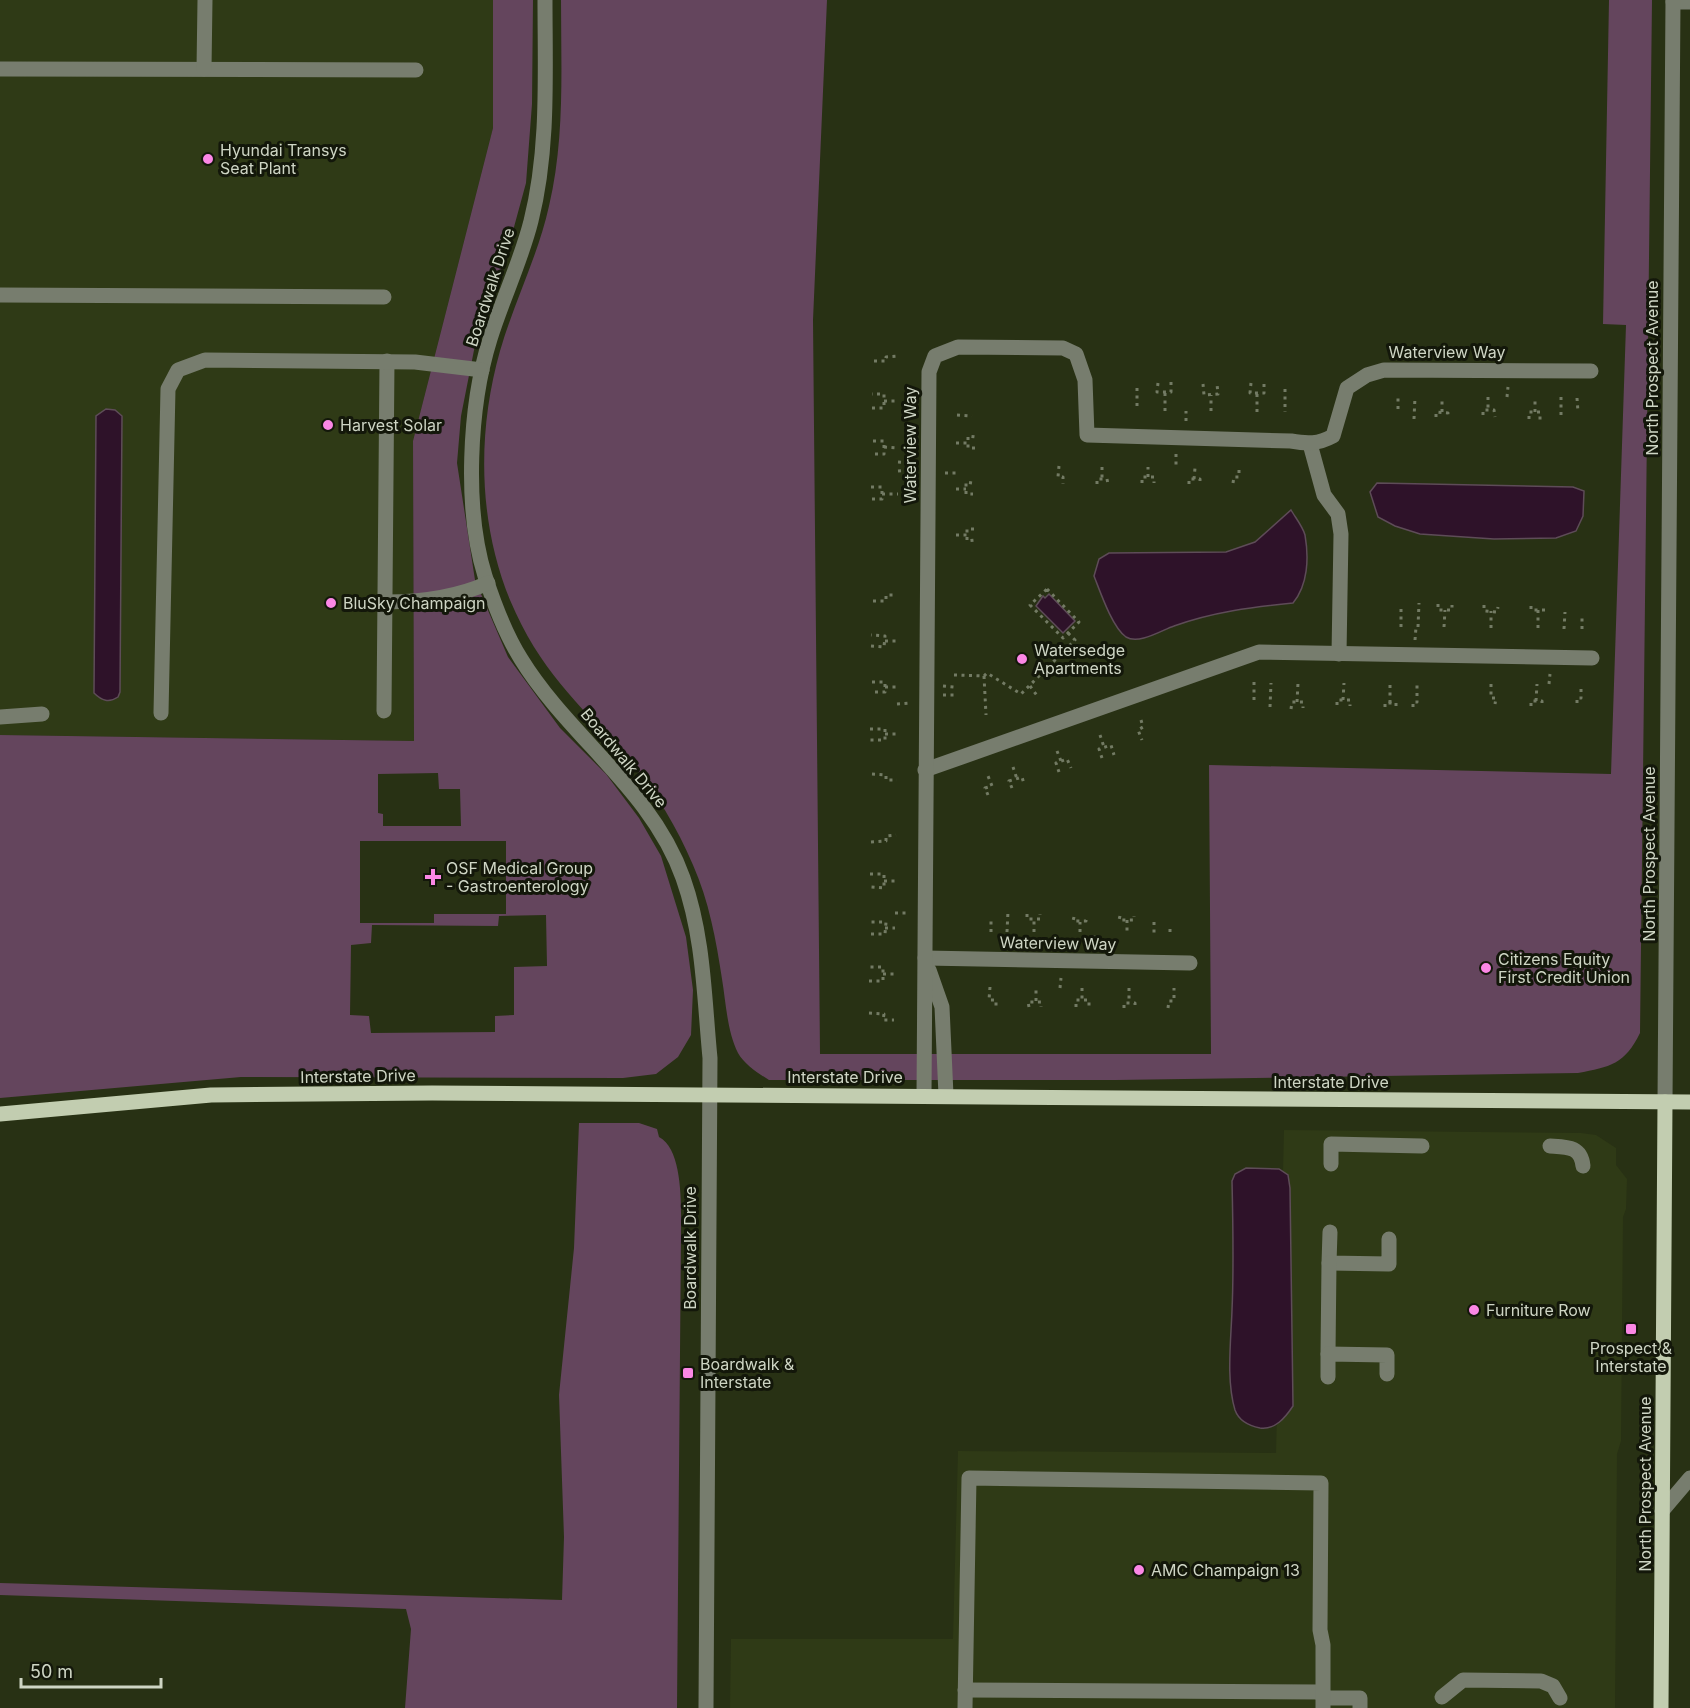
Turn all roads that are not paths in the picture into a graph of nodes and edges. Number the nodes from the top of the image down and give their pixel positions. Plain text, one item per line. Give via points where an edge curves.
1 (205, 0) edge
2 (545, 0) edge
3 (1673, 1) edge
4 (1690, 2) edge
5 (0, 69) edge
6 (204, 69) junction
7 (416, 70) dead end
8 (0, 295) edge
9 (384, 297) dead end
10 (387, 362) junction
11 (482, 370) junction
12 (1591, 371) dead end
13 (1310, 444) junction
14 (488, 583) junction
15 (385, 602) junction
16 (1339, 654) junction
17 (1592, 658) dead end
18 (384, 711) dead end
19 (161, 713) dead end
20 (42, 714) dead end
21 (0, 717) edge
22 (925, 770) junction
23 (925, 958) junction
24 (1190, 963) dead end
25 (709, 1094) junction
26 (946, 1095) junction
27 (924, 1096) junction
28 (1665, 1102) junction
29 (1690, 1102) edge
30 (0, 1114) edge
31 (1422, 1146) dead end
32 (1550, 1146) dead end
33 (1331, 1164) dead end
34 (1583, 1166) dead end
35 (1330, 1232) dead end
36 (1389, 1239) dead end
37 (1329, 1263) junction
38 (1329, 1354) junction
39 (1387, 1374) dead end
40 (1328, 1377) dead end
41 (1690, 1478) edge
42 (1662, 1511) junction
43 (965, 1690) junction
44 (1442, 1697) dead end
45 (1560, 1698) dead end
46 (1323, 1699) edge
47 (706, 1708) edge
48 (965, 1708) edge
49 (1360, 1708) edge
50 (1661, 1708) edge

1 - 6 street
2 - 11 street, Boardwalk Drive via 543,160 530,223
3 - 4 street
3 - 28 street, North Prospect Avenue
5 - 6 street
6 - 7 street
8 - 9 street
10 - 11 street
10 - 15 street
10 - 19 street via 205,360 178,370 168,388
11 - 14 street, Boardwalk Drive via 473,425 472,480
12 - 13 street, Waterview Way via 1384,370 1347,387 1333,436
13 - 16 street via 1324,495 1338,514 1341,534
13 - 22 street, Waterview Way via 1087,435 1085,380 1076,354 1063,348 958,347 935,356 929,372
14 - 15 street via 467,593 421,602
14 - 25 street, Boardwalk Drive via 521,660 635,795 683,877 703,957
15 - 18 street
16 - 17 street
16 - 22 street via 1252,654
20 - 21 street
22 - 23 street, Waterview Way
23 - 24 street, Waterview Way
23 - 26 street, Waterview Way via 942,1007
23 - 27 street, Waterview Way
25 - 27 main road, Interstate Drive
25 - 30 main road, Interstate Drive via 211,1095
25 - 47 street, Boardwalk Drive
26 - 27 main road, Interstate Drive
26 - 28 main road, Interstate Drive
28 - 29 main road, Interstate Drive
28 - 42 main road, North Prospect Avenue
31 - 33 street via 1331,1144
32 - 34 street via 1577,1151
35 - 37 street
36 - 37 street via 1389,1264
37 - 38 street
38 - 39 street via 1387,1355
38 - 40 street
41 - 42 street
42 - 50 main road, North Prospect Avenue
43 - 46 street
43 - 46 street via 969,1478 1322,1483
43 - 48 street
44 - 45 street via 1463,1680 1541,1681 1553,1686
46 - 49 street via 1360,1698

